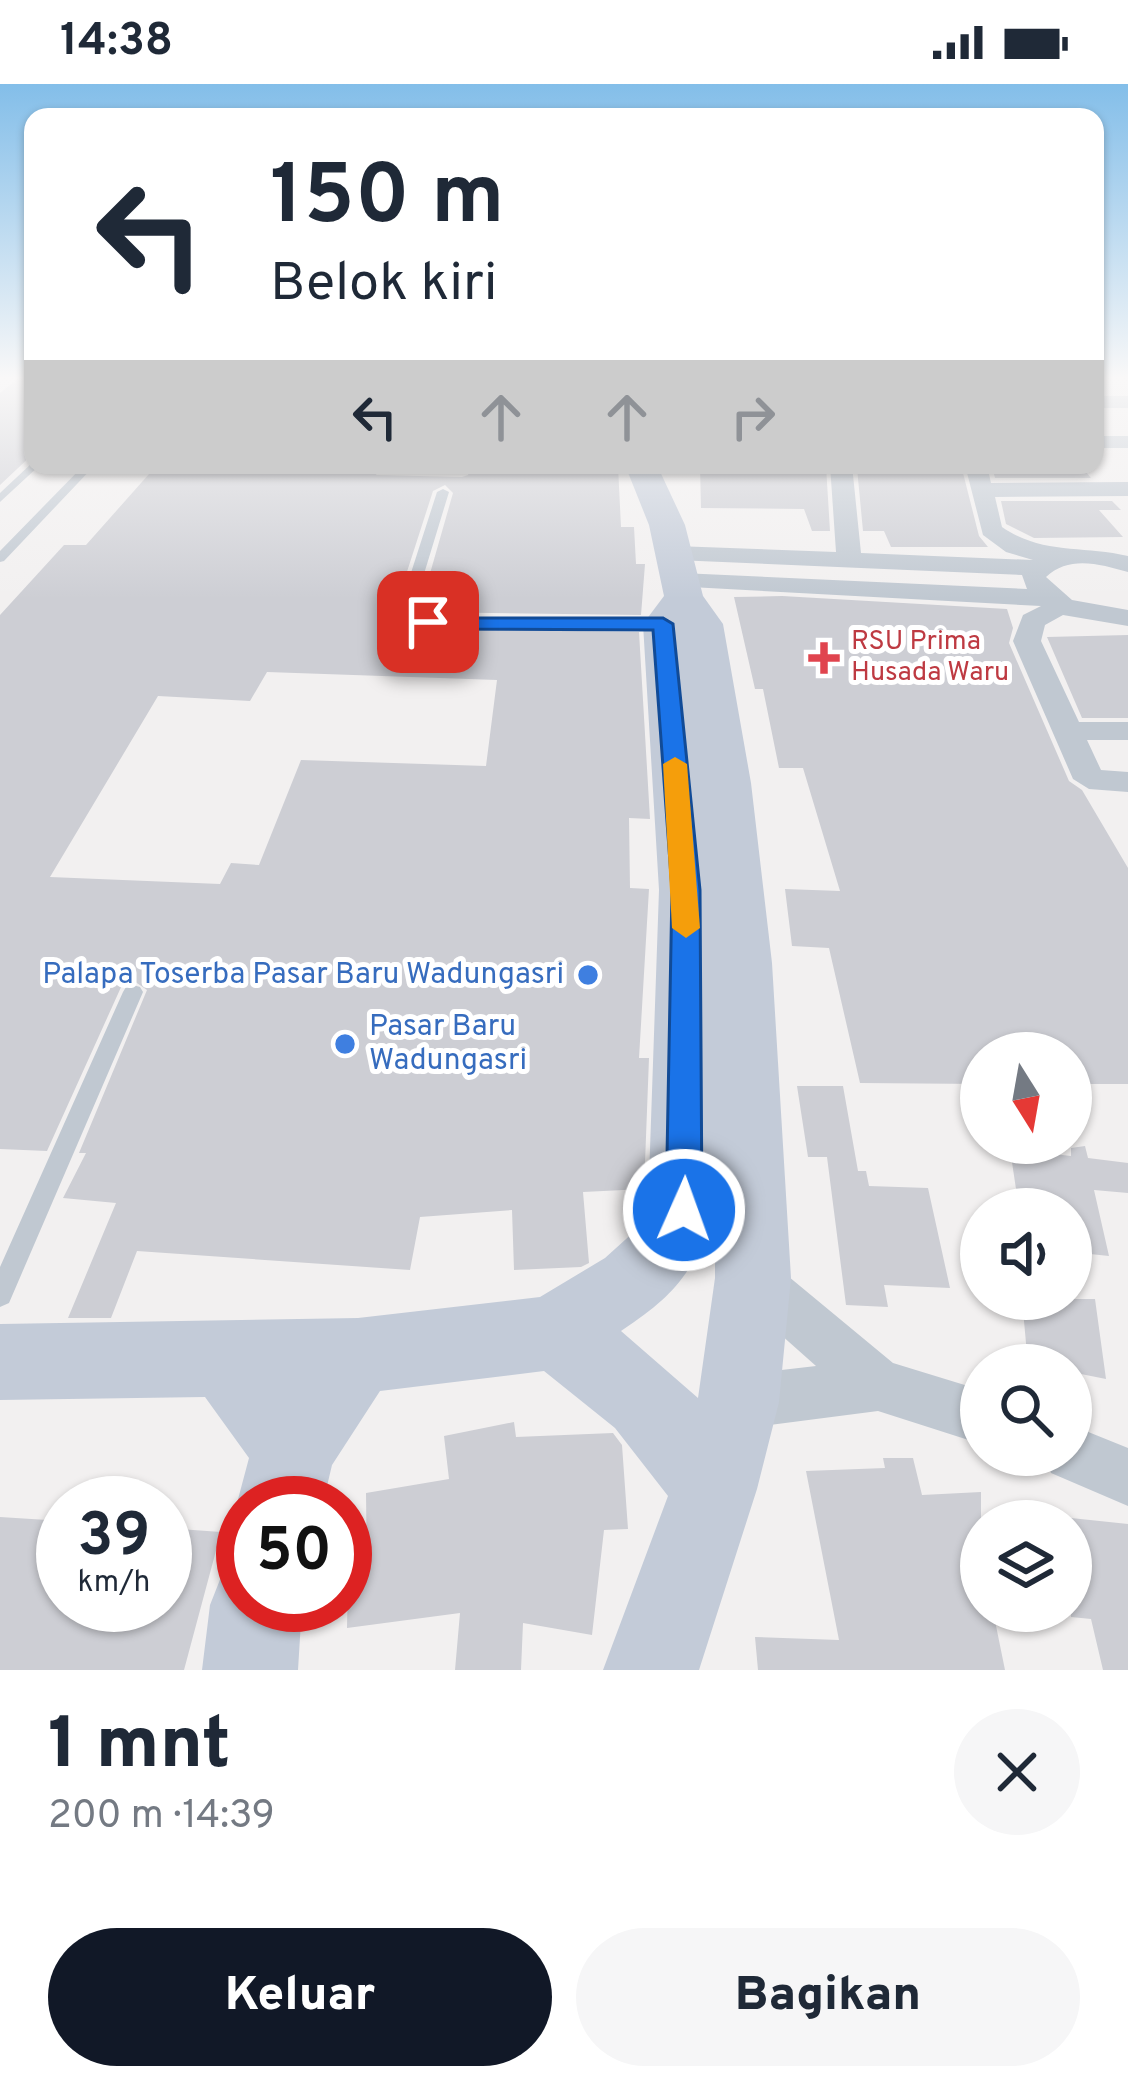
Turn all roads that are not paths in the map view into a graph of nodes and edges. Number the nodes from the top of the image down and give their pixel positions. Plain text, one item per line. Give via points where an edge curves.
1 (25, 474) edge
2 (81, 474) edge
3 (643, 474) edge
4 (842, 474) edge
5 (978, 478) edge
6 (1128, 489) edge
7 (443, 492) dead end
8 (0, 499) edge
9 (3, 552) edge
10 (849, 559) junction
11 (1123, 561) edge
12 (1047, 563) junction
13 (681, 596) junction
14 (1055, 602) junction
15 (1128, 618) edge
16 (1070, 731) junction
17 (1128, 731) edge
18 (1128, 782) edge
19 (133, 992) dead end
20 (753, 1278) junction
21 (0, 1295) edge
22 (552, 1333) junction
23 (358, 1356) junction
24 (227, 1361) junction
25 (0, 1362) edge
26 (878, 1385) junction
27 (738, 1402) junction
28 (960, 1410) edge
29 (1092, 1462) edge
30 (286, 1476) edge
31 (1128, 1478) edge
32 (714, 1489) junction
33 (254, 1632) edge
34 (250, 1670) edge
35 (651, 1670) edge

1 - 8 lane
2 - 9 lane
3 - 13 main road
4 - 10 street
5 - 6 street
5 - 12 street via 997,538
7 - 13 lane via 406,610 411,620
10 - 12 street
10 - 13 street
11 - 12 street
12 - 14 street via 1033,577
13 - 14 street
13 - 20 main road via 726,783 743,963
13 - 22 main road via 684,1210 662,1253 632,1282
14 - 15 street
14 - 16 street via 1033,621 1027,641
16 - 17 street
16 - 18 street via 1089,779
19 - 21 lane
20 - 26 street
20 - 27 main road
22 - 23 main road
22 - 32 main road via 643,1393
23 - 24 main road
23 - 30 main road
24 - 25 main road
24 - 30 main road
26 - 27 street
26 - 28 street
27 - 32 main road
29 - 31 street
32 - 35 main road
33 - 34 main road

